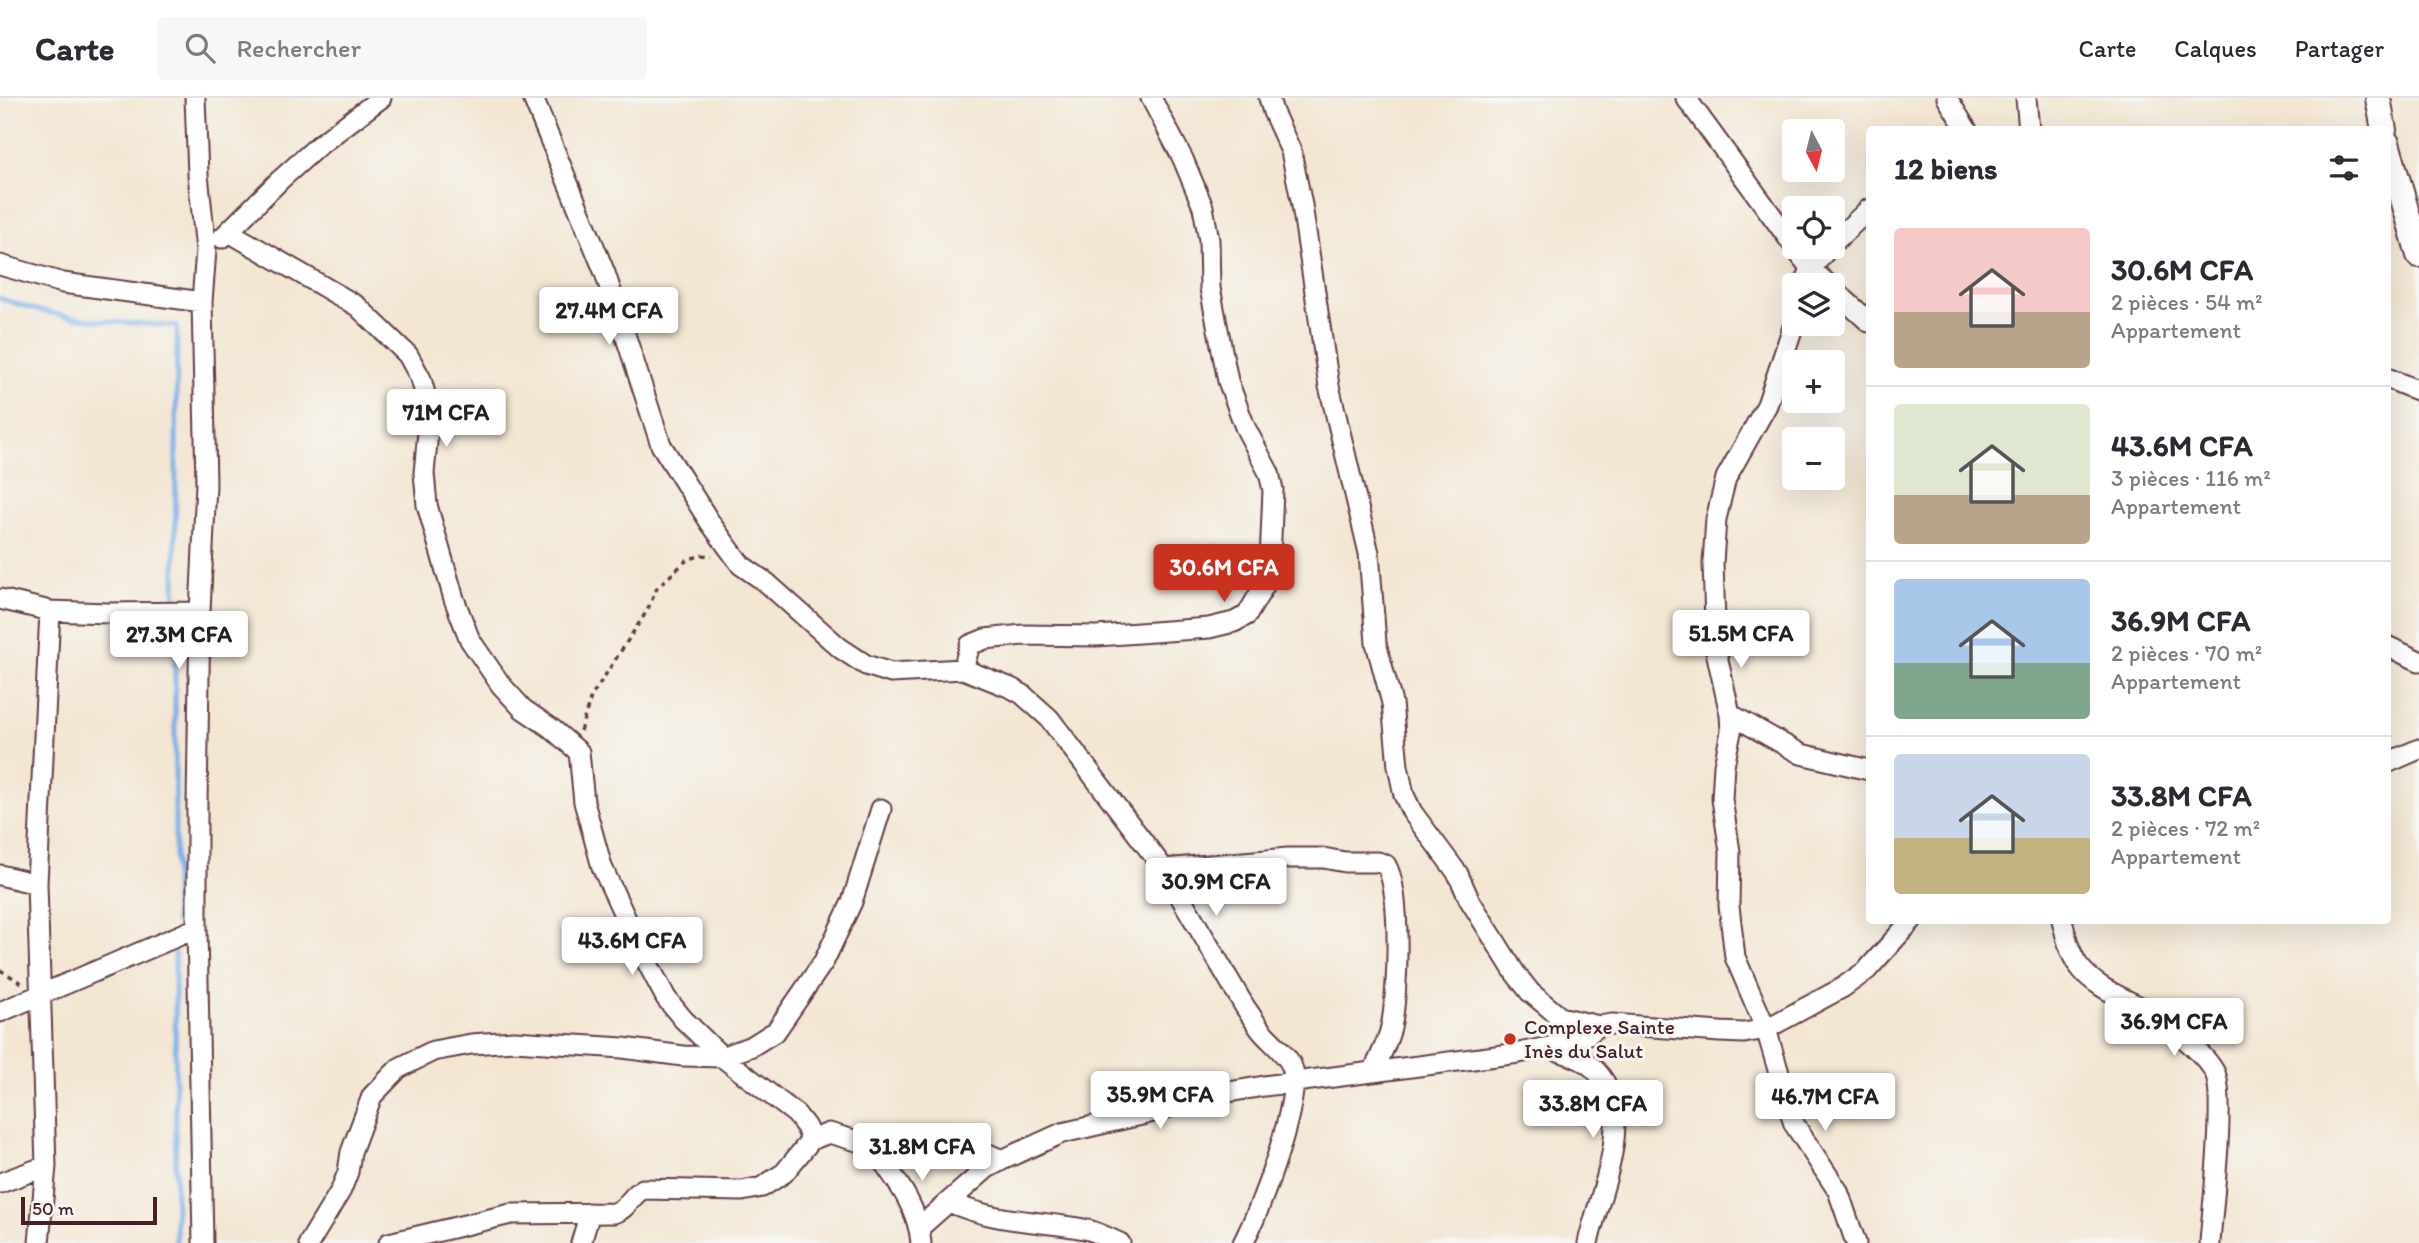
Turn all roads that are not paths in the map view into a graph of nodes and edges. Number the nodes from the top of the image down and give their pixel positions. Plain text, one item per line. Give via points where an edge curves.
1 (195, 98) edge
2 (381, 98) edge
3 (533, 98) edge
4 (1151, 98) edge
5 (1269, 98) edge
6 (1685, 98) edge
7 (1947, 98) edge
8 (2026, 98) edge
9 (2378, 98) edge
10 (1957, 125) edge
11 (2029, 126) edge
12 (2383, 126) edge
13 (2391, 157) edge
14 (1866, 212) edge
15 (1782, 231) edge
16 (229, 232) junction
17 (1845, 232) edge
18 (206, 250) junction
19 (2419, 255) edge
20 (0, 265) edge
21 (1845, 300) edge
22 (202, 302) junction
23 (1866, 319) edge
24 (1790, 336) edge
25 (2391, 380) edge
26 (2419, 391) edge
27 (0, 599) edge
28 (50, 611) junction
29 (200, 612) junction
30 (2391, 648) edge
31 (2419, 661) edge
32 (963, 669) junction
33 (1730, 714) junction
34 (2419, 749) edge
35 (2391, 761) edge
36 (1866, 769) edge
37 (881, 810) dead end
38 (1164, 869) junction
39 (0, 875) edge
40 (37, 884) junction
41 (1907, 924) edge
42 (2063, 924) edge
43 (197, 928) junction
44 (42, 995) junction
45 (0, 1012) edge
46 (1599, 1026) junction
47 (1766, 1029) junction
48 (1548, 1048) junction
49 (722, 1057) junction
50 (1373, 1072) junction
51 (1294, 1083) junction
52 (811, 1140) junction
53 (871, 1144) junction
54 (1002, 1160) junction
55 (46, 1166) junction
56 (0, 1183) edge
57 (950, 1202) junction
58 (590, 1213) junction
59 (920, 1235) edge
60 (39, 1243) edge
61 (203, 1243) edge
62 (309, 1243) edge
63 (389, 1243) edge
64 (580, 1243) edge
65 (1120, 1243) edge
66 (1243, 1243) edge
67 (1587, 1243) edge
68 (1856, 1243) edge
69 (2210, 1243) edge

1 - 18 street
2 - 16 street via 290,171
3 - 32 street via 605,273 661,445 741,565 866,665 891,673
4 - 32 street via 1203,207 1210,288 1228,381 1273,490 1264,586 1247,615 1234,622 1097,636 985,639 970,645
5 - 46 street via 1291,151 1329,386 1370,553 1376,643 1392,703 1404,795 1530,992 1560,1017
6 - 15 street
7 - 10 street
8 - 11 street
9 - 12 street
13 - 19 street
14 - 17 street
16 - 18 street
16 - 49 street via 357,306 408,355 430,412 424,473 427,506 470,640 523,709 579,752 584,802 601,867 666,998
18 - 22 street
20 - 22 street via 63,283
21 - 23 street
22 - 29 street via 206,484
24 - 33 street via 1767,405 1726,478 1716,519 1716,651
25 - 26 street
27 - 28 street
28 - 29 street
28 - 40 street
29 - 43 street
30 - 31 street
32 - 38 street via 1022,694 1049,718
33 - 36 street via 1801,754
33 - 47 street via 1722,799 1730,852 1735,957
34 - 35 street
37 - 49 street via 852,902 824,961 776,1031
38 - 50 street via 1288,858 1386,865 1392,878 1397,944 1396,998 1390,1031
38 - 51 street via 1245,1007 1292,1065
39 - 40 street
40 - 44 street
41 - 47 street via 1867,970
42 - 69 street via 2069,948 2093,982 2146,1010 2204,1056 2216,1075 2219,1102
43 - 44 street
43 - 61 street
44 - 45 street
44 - 55 street
46 - 47 street via 1744,1033
46 - 48 street via 1578,1041
47 - 68 street via 1794,1124 1838,1191
48 - 50 street
48 - 67 street via 1580,1059 1597,1072 1610,1092 1615,1121 1612,1152
49 - 52 street via 796,1114
49 - 62 street via 514,1041 433,1051 399,1068 372,1096 341,1190
50 - 51 street
51 - 54 street via 1205,1097 1062,1133
51 - 66 street via 1289,1118
52 - 53 street via 829,1133
52 - 58 street via 784,1172 762,1187 742,1191 643,1189 622,1211
53 - 54 street via 935,1136 954,1139
53 - 59 street via 905,1194
54 - 57 street
55 - 56 street
55 - 60 street
57 - 59 street
57 - 65 street via 974,1213 1087,1229
58 - 63 street via 511,1214
58 - 64 street

